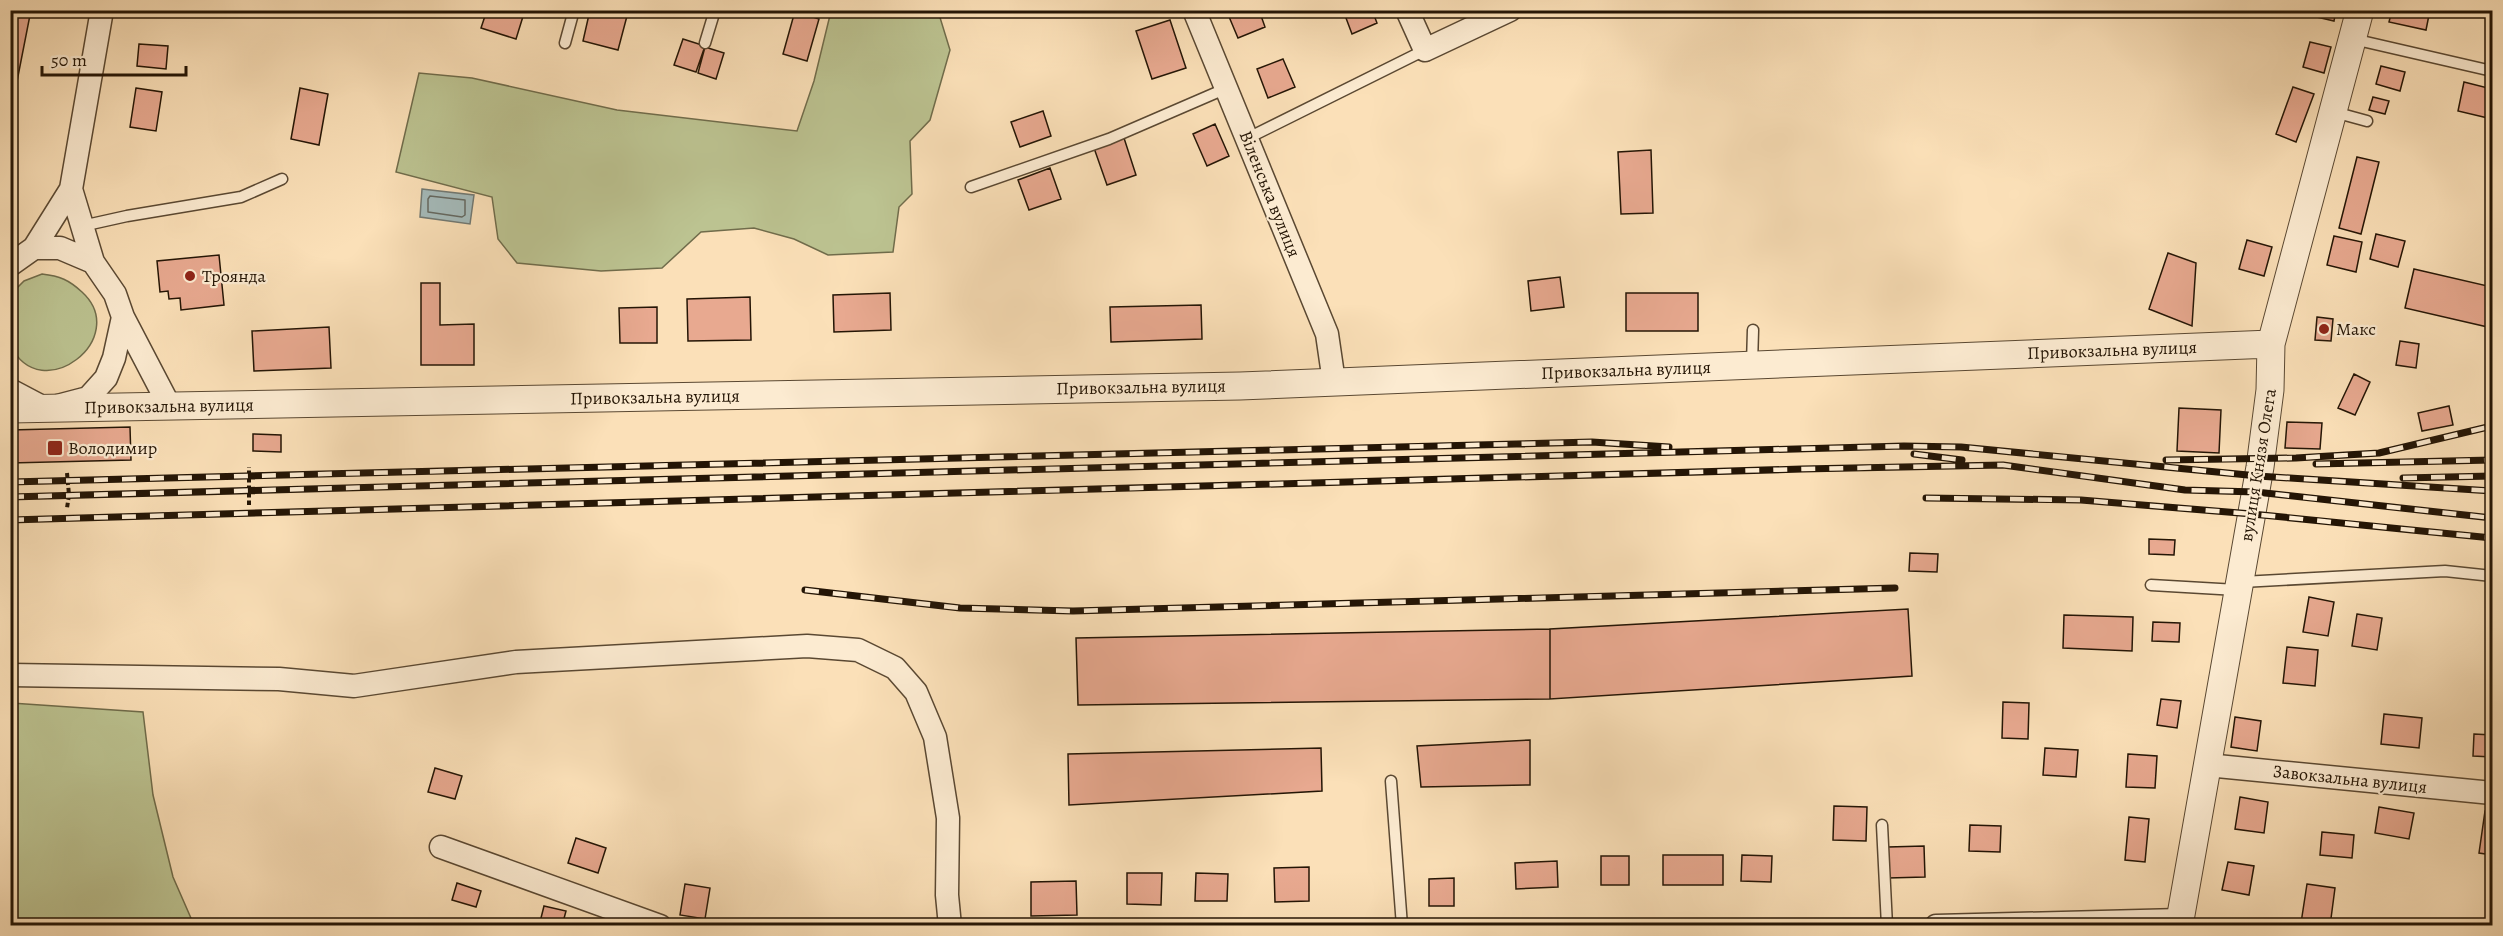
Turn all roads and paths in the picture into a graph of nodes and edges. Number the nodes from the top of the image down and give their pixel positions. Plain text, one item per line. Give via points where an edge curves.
1 (102, 10) edge
2 (574, 10) edge
3 (716, 10) edge
4 (1194, 10) edge
5 (1407, 10) edge
6 (1510, 10) edge
7 (2360, 10) edge
8 (2353, 39) junction
9 (565, 43) dead end
10 (705, 44) dead end
11 (1425, 50) junction
12 (2493, 71) edge
13 (1227, 88) junction
14 (2334, 112) junction
15 (2367, 121) dead end
16 (1248, 138) junction
17 (282, 179) dead end
18 (971, 187) dead end
19 (70, 189) junction
20 (82, 226) junction
21 (34, 248) junction
22 (93, 262) junction
23 (10, 265) edge
24 (123, 317) junction
25 (1753, 330) dead end
26 (2271, 344) junction
27 (1752, 365) junction
28 (1334, 382) junction
29 (10, 390) edge
30 (170, 407) junction
31 (10, 409) edge
32 (45, 409) junction
33 (249, 468) dead end
34 (67, 473) dead end
35 (249, 505) dead end
36 (67, 508) dead end
37 (2493, 576) edge
38 (2151, 585) dead end
39 (2238, 586) junction
40 (10, 675) edge
41 (2207, 765) junction
42 (1391, 781) dead end
43 (2493, 793) edge
44 (1882, 825) dead end
45 (441, 847) dead end
46 (2179, 923) edge
47 (660, 926) edge
48 (950, 926) edge
49 (1402, 926) edge
50 (1887, 926) edge
51 (1936, 926) edge

1 - 19 street
2 - 9 lane
3 - 10 lane
4 - 13 street, Віленська вулиця
5 - 11 street
6 - 11 street
7 - 8 street, вулиця Князя Олега
8 - 12 lane
8 - 14 street, вулиця Князя Олега
11 - 16 lane
13 - 16 street, Віленська вулиця
13 - 18 lane via 1109,138
14 - 15 lane
14 - 26 street, вулиця Князя Олега
16 - 28 street, Віленська вулиця via 1327,334
17 - 20 lane via 241,197
19 - 20 street
19 - 21 street
20 - 22 street
21 - 22 street via 60,248
21 - 23 street
22 - 24 street via 115,294
24 - 30 street
24 - 32 street via 106,378 88,398
25 - 27 lane
26 - 27 street, Привокзальна вулиця
26 - 39 street, вулиця Князя Олега via 2270,390 2259,476
27 - 28 street, Привокзальна вулиця
28 - 30 street, Привокзальна вулиця
29 - 32 street
30 - 32 street, Привокзальна вулиця
31 - 32 street, Привокзальна вулиця
33 - 35 path
34 - 36 path
37 - 39 lane via 2445,571
38 - 39 lane
39 - 41 street, вулиця Князя Олега
40 - 48 street via 279,679 354,686 516,662 807,646 858,650 895,668 916,692 935,737 948,818 946,895
41 - 43 street, Завокзальна вулиця
41 - 46 street, вулиця Князя Олега
42 - 49 lane
44 - 50 lane
45 - 47 street
46 - 51 street

